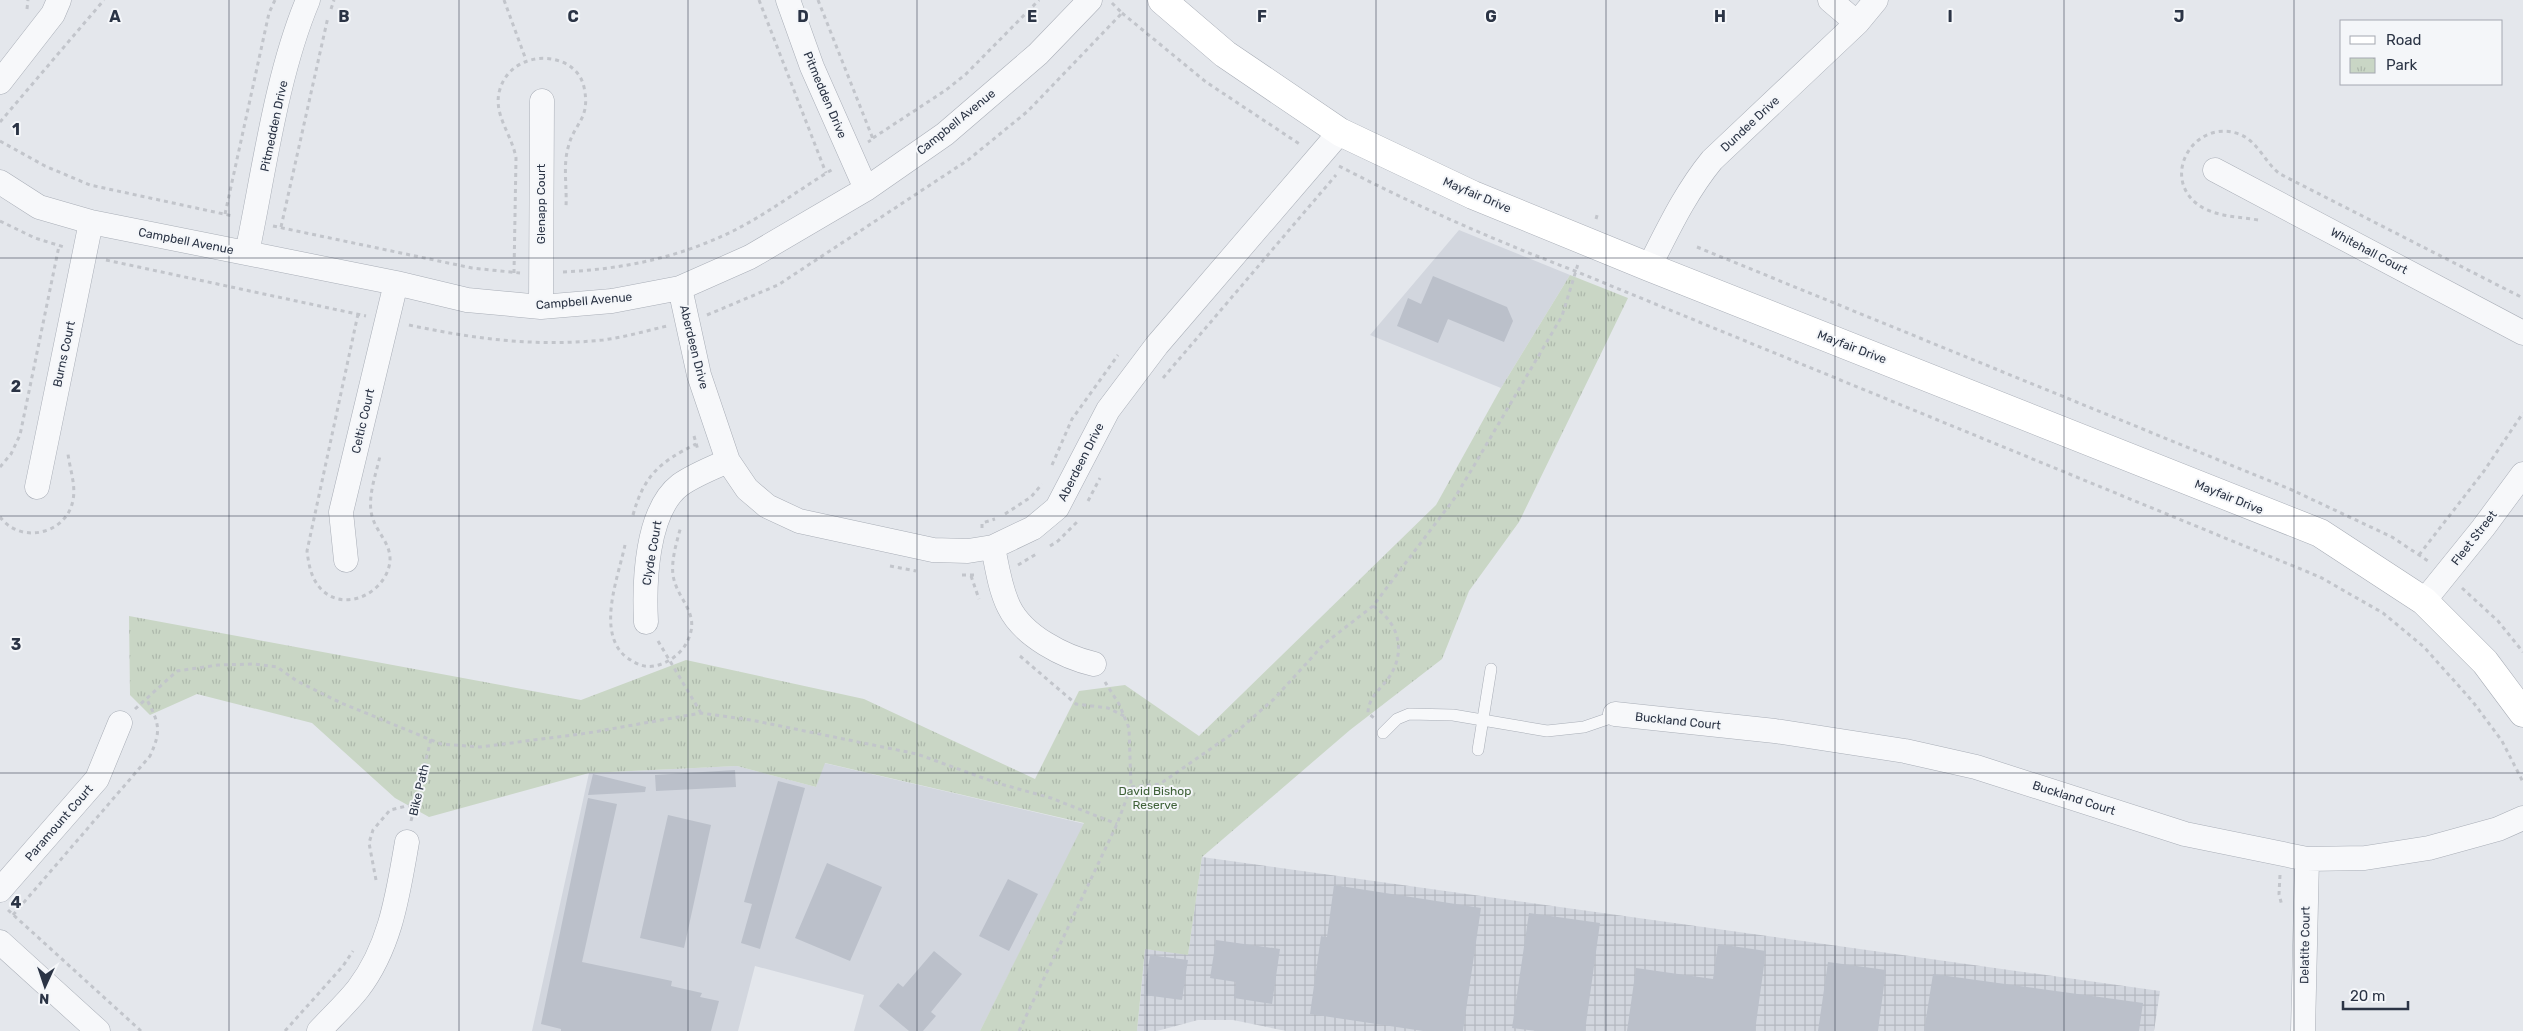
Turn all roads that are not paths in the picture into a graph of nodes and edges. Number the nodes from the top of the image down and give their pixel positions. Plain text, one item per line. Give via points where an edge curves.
1 (59, 0) edge
2 (308, 0) edge
3 (788, 0) edge
4 (1090, 0) edge
5 (1162, 0) edge
6 (1830, 0) edge
7 (1876, 0) edge
8 (1857, 22) junction
9 (0, 82) edge
10 (542, 101) dead end
11 (1340, 132) junction
12 (2215, 170) dead end
13 (0, 182) edge
14 (866, 189) junction
15 (91, 222) junction
16 (247, 253) junction
17 (1649, 267) junction
18 (396, 283) junction
19 (680, 288) junction
20 (541, 307) junction
21 (2523, 333) edge
22 (728, 462) junction
23 (2523, 474) edge
24 (36, 487) dead end
25 (993, 547) junction
26 (346, 560) dead end
27 (2424, 601) junction
28 (646, 622) road end
29 (1094, 664) road end
30 (1491, 669) dead end
31 (2523, 713) edge
32 (1618, 714) joint
33 (1482, 720) junction
34 (120, 723) road end
35 (1383, 733) dead end
36 (1478, 750) dead end
37 (2523, 818) edge
38 (407, 842) road end
39 (2307, 859) junction
40 (3, 900) edge
41 (0, 942) edge
42 (98, 1031) edge
43 (319, 1031) edge
44 (2303, 1031) edge

1 - 9 street via 53,14
2 - 16 street, Pitmedden Drive via 282,84
3 - 14 street, Pitmedden Drive via 812,67
4 - 14 street, Campbell Avenue via 1038,54 945,134
5 - 11 street, Mayfair Drive via 1226,54
6 - 8 street
7 - 8 street, Dundee Drive
8 - 17 street, Dundee Drive via 1712,160 1692,184
10 - 20 street, Glenapp Court
11 - 17 street, Mayfair Drive via 1473,195
11 - 25 street, Aberdeen Drive via 1146,360 1108,410 1057,508 1033,528
12 - 21 street, Whitehall Court
13 - 15 street, Campbell Avenue via 39,206
14 - 19 street, Campbell Avenue via 750,257
15 - 16 street, Campbell Avenue
15 - 24 street, Burns Court
16 - 18 street, Campbell Avenue
17 - 27 street, Mayfair Drive via 2320,533
18 - 20 street, Campbell Avenue via 467,300
18 - 26 street, Celtic Court via 342,512
19 - 20 street, Campbell Avenue via 612,301
19 - 22 street, Aberdeen Drive via 675,328 699,375
22 - 25 street, Aberdeen Drive via 746,488 766,506 799,521 933,550 968,551
22 - 28 street, Clyde Court via 679,486 666,500 657,519 646,576
23 - 27 street, Fleet Street
25 - 29 street via 1009,608 1050,647 1073,659
27 - 31 street, Mayfair Drive via 2485,662
30 - 33 lane
32 - 33 lane, Buckland Court via 1591,726 1559,730 1533,730
32 - 39 street, Buckland Court via 1775,731 1905,751 1976,767 2185,834
33 - 35 lane, Buckland Court via 1453,715 1409,714 1400,717
33 - 36 lane
34 - 40 street, Paramount Court via 97,779
37 - 39 street, Buckland Court via 2498,829 2429,848 2365,858
38 - 43 street via 395,912 380,951 358,988
39 - 44 street, Delatite Court
41 - 42 street

